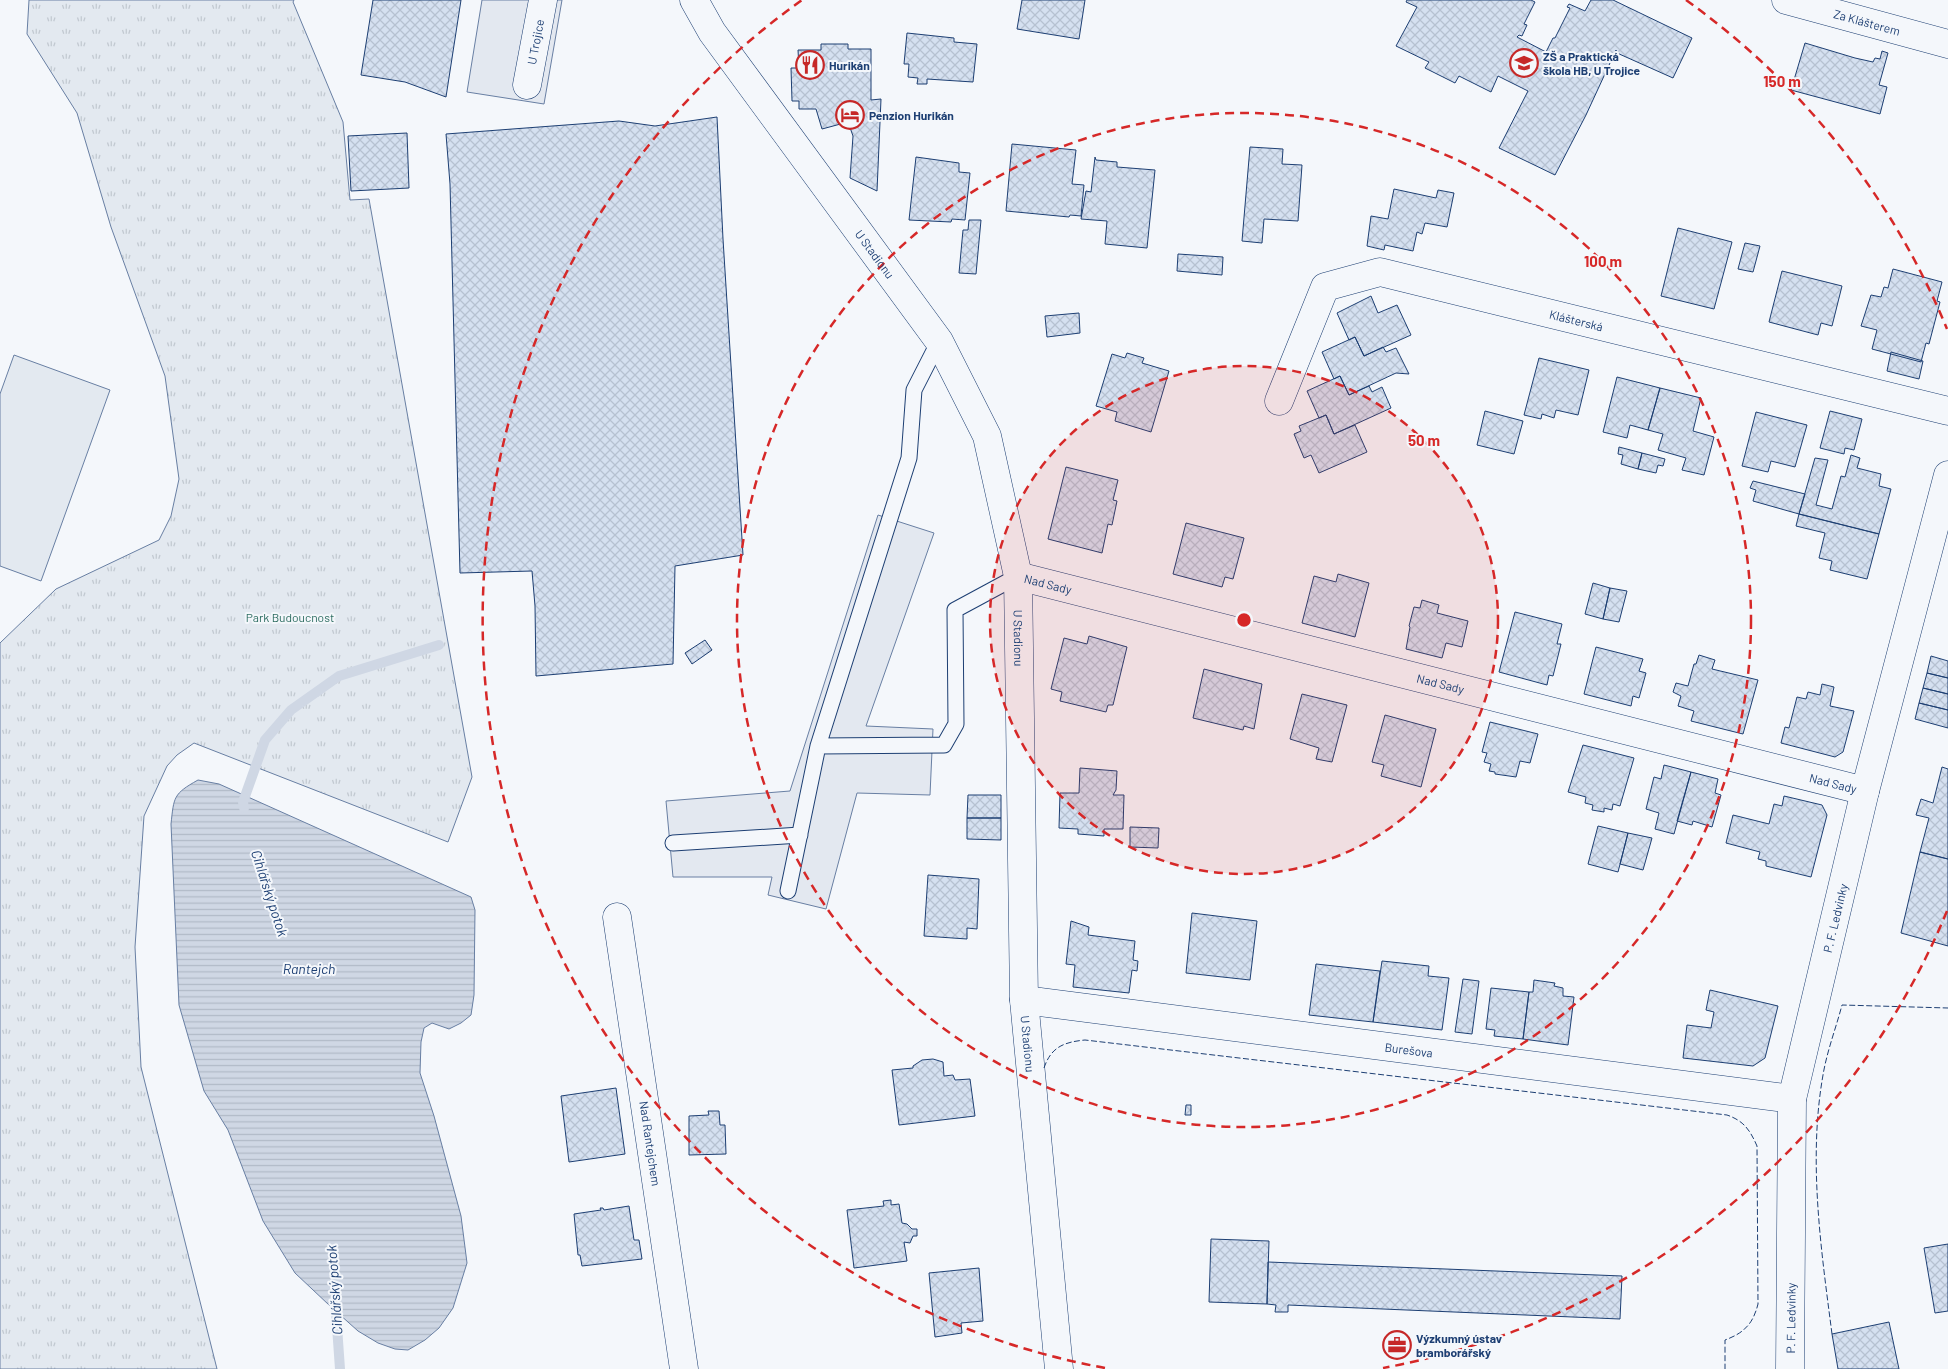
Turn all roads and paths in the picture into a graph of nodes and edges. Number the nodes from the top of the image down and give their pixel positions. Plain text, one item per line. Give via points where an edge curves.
1 (543, 0) edge
2 (694, 0) edge
3 (1786, 0) edge
4 (1948, 44) edge
5 (527, 85) dead end
6 (939, 341) junction
7 (1279, 401) dead end
8 (1948, 411) edge
9 (1948, 475) edge
10 (1018, 576) junction
11 (818, 746) junction
12 (1865, 791) junction
13 (800, 835) junction
14 (673, 843) dead end
15 (788, 891) dead end
16 (617, 917) dead end
17 (1024, 1000) junction
18 (1792, 1099) junction
19 (684, 1369) edge
20 (1059, 1369) edge
21 (1790, 1369) edge

1 - 5 street, U Trojice
2 - 6 street, U Stadionu via 712,32
3 - 4 street, Za Klášterem
6 - 10 street, U Stadionu via 987,436
6 - 11 lane via 914,390 909,458
7 - 8 street, Klášterská via 1325,287 1380,272
9 - 12 street, P. F. Ledvinky
10 - 11 lane via 955,610 956,724 944,745
10 - 12 street, Nad Sady
10 - 17 street, U Stadionu
11 - 13 lane
12 - 18 street, P. F. Ledvinky
13 - 14 lane
13 - 15 lane
16 - 19 street, Nad Rantejchem
17 - 18 street, Burešova
17 - 20 street, U Stadionu
18 - 21 street, P. F. Ledvinky

